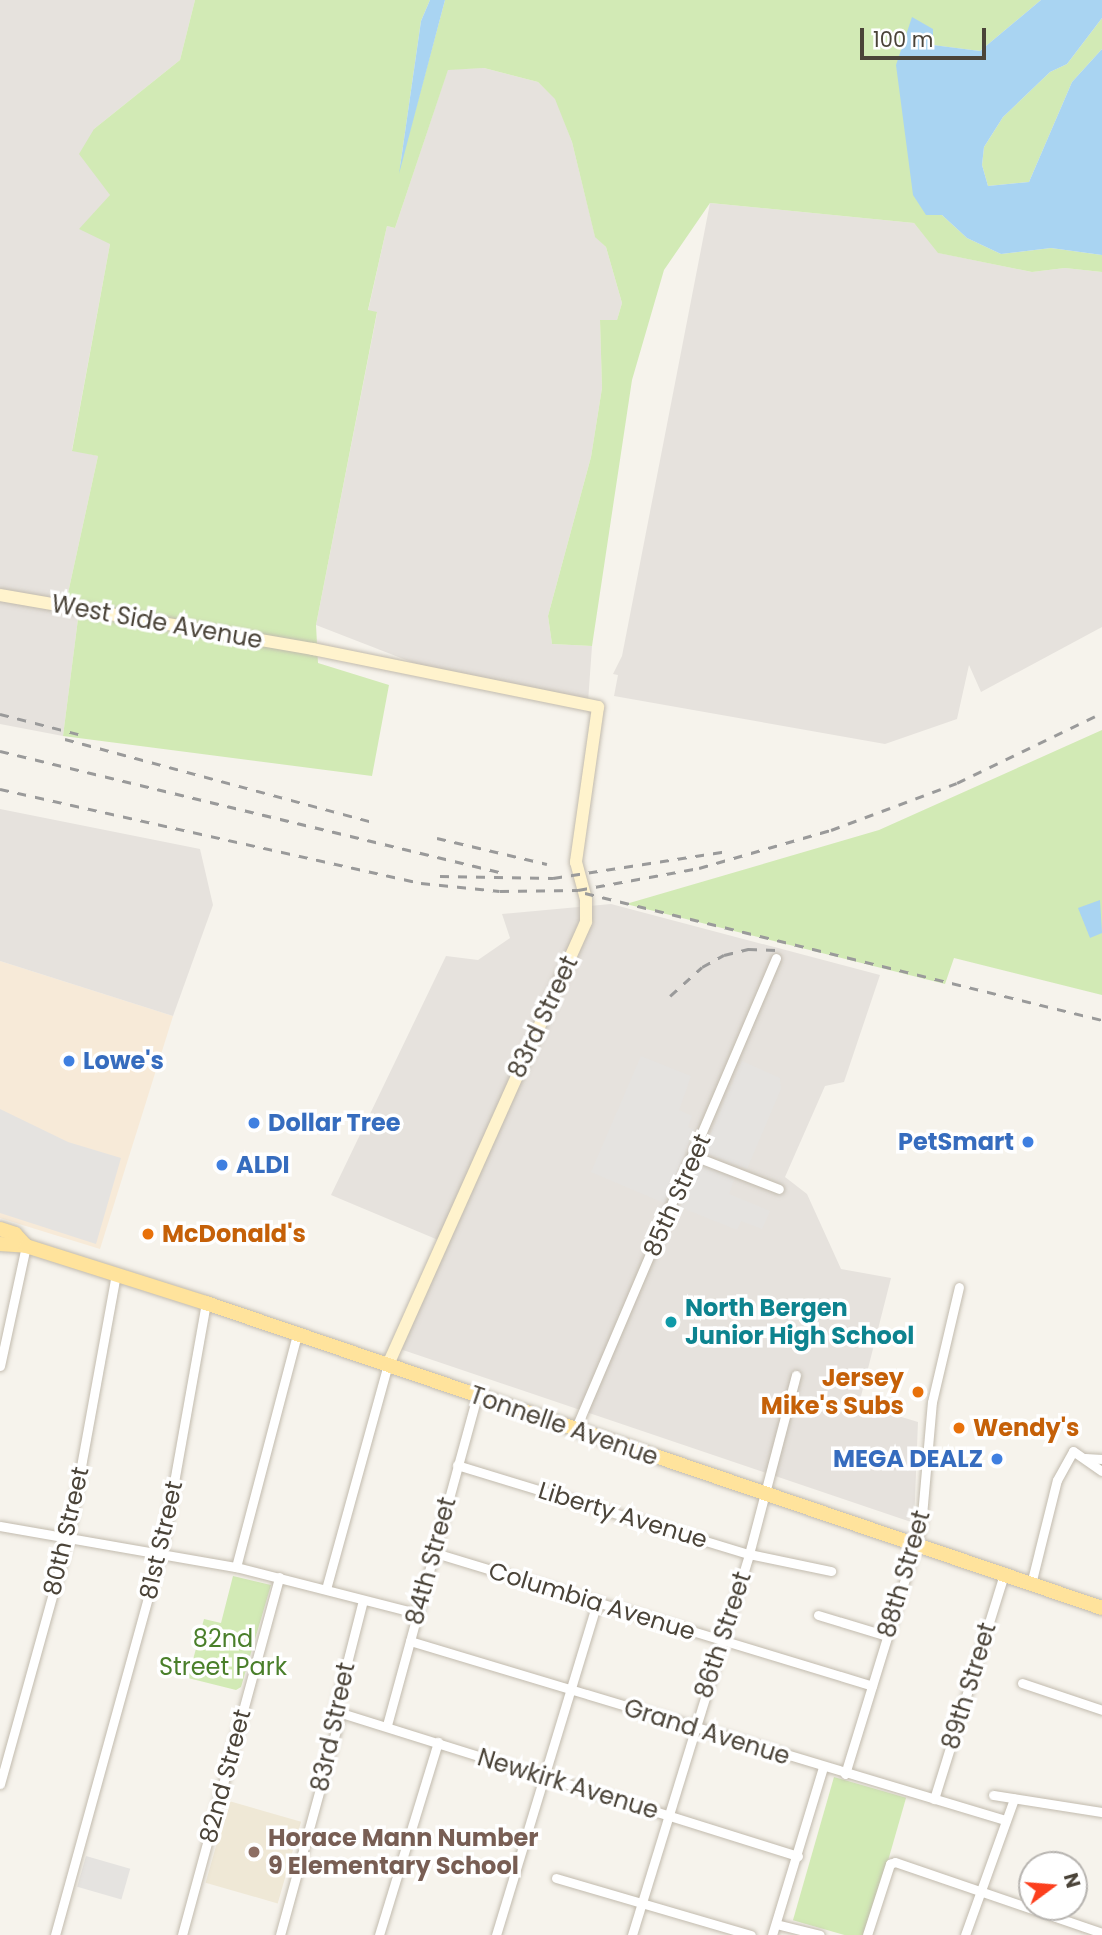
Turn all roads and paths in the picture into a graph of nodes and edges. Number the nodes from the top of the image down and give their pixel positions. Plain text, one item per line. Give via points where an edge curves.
1 (0, 595) edge
2 (313, 649) joint
3 (776, 958) dead end
4 (694, 1156) junction
5 (779, 1189) dead end
6 (0, 1230) edge
7 (0, 1244) edge
8 (26, 1246) junction
9 (116, 1275) junction
10 (960, 1287) dead end
11 (206, 1303) junction
12 (297, 1334) junction
13 (3, 1336) edge
14 (388, 1364) junction
15 (0, 1366) edge
16 (796, 1375) dead end
17 (477, 1396) junction
18 (575, 1430) junction
19 (1085, 1458) junction
20 (1102, 1459) edge
21 (457, 1465) junction
22 (1102, 1471) edge
23 (765, 1493) junction
24 (0, 1526) edge
25 (68, 1538) junction
26 (917, 1543) junction
27 (432, 1552) junction
28 (749, 1553) junction
29 (160, 1554) junction
30 (236, 1567) junction
31 (831, 1571) dead end
32 (1004, 1574) junction
33 (279, 1577) junction
34 (1031, 1584) junction
35 (326, 1589) junction
36 (363, 1600) junction
37 (597, 1602) junction
38 (1102, 1608) edge
39 (417, 1613) junction
40 (818, 1615) dead end
41 (887, 1636) junction
42 (720, 1640) junction
43 (410, 1641) junction
44 (1022, 1683) dead end
45 (872, 1686) junction
46 (570, 1689) junction
47 (1102, 1710) edge
48 (338, 1712) junction
49 (387, 1725) junction
50 (694, 1727) junction
51 (438, 1742) junction
52 (823, 1767) junction
53 (845, 1774) junction
54 (544, 1777) junction
55 (0, 1784) edge
56 (993, 1795) dead end
57 (934, 1799) junction
58 (1014, 1799) junction
59 (1102, 1812) edge
60 (668, 1815) junction
61 (1005, 1821) junction
62 (798, 1856) junction
63 (556, 1878) dead end
64 (981, 1890) junction
65 (643, 1903) junction
66 (776, 1924) junction
67 (1102, 1933) edge
68 (55, 1935) edge
69 (182, 1935) edge
70 (280, 1935) edge
71 (379, 1935) edge
72 (496, 1935) edge
73 (632, 1935) edge
74 (751, 1935) edge
75 (772, 1935) edge
76 (820, 1935) edge
77 (867, 1935) edge
78 (965, 1935) edge

1 - 2 street, West Side Avenue
2 - 14 street, 83rd Street via 598,707 576,862 586,900 586,922
3 - 4 street, 85th Street
4 - 5 street
4 - 18 street, 85th Street
6 - 8 main road, Tonnelle Avenue via 15,1234
7 - 8 main road, Tonnelle Avenue
8 - 9 main road, Tonnelle Avenue
8 - 13 street
9 - 11 main road, Tonnelle Avenue
9 - 25 street, 80th Street
10 - 26 street, 88th Street via 932,1402
11 - 12 main road, Tonnelle Avenue
11 - 29 street, 81st Street
12 - 14 main road, Tonnelle Avenue
12 - 30 street
13 - 15 street
14 - 17 main road, Tonnelle Avenue
14 - 35 street, 83rd Street
16 - 23 street, 86th Street
17 - 18 main road, Tonnelle Avenue
17 - 21 street, 84th Street
18 - 23 main road, Tonnelle Avenue
19 - 20 street
19 - 22 street
19 - 34 street via 1073,1451 1057,1480
21 - 27 street, 84th Street
21 - 28 street, Liberty Avenue
23 - 26 main road, Tonnelle Avenue
23 - 28 street, 86th Street
24 - 25 street
25 - 29 street
25 - 55 street, 80th Street
26 - 32 main road, Tonnelle Avenue
26 - 41 street, 88th Street
27 - 37 street, Columbia Avenue
27 - 39 street, 84th Street
28 - 31 street, Liberty Avenue
28 - 42 street, 86th Street
29 - 30 street
29 - 68 street, 81st Street
30 - 33 street
32 - 34 main road, Tonnelle Avenue
32 - 57 street, 89th Street
33 - 35 street
33 - 69 street, 82nd Street
34 - 38 main road, Tonnelle Avenue
35 - 36 street
36 - 39 street
36 - 48 street, 83rd Street via 335,1706
37 - 42 street, Columbia Avenue
37 - 46 street
39 - 43 street, 84th Street
40 - 41 street
41 - 45 street, 88th Street
42 - 45 street, Columbia Avenue
42 - 50 street, 86th Street
43 - 46 street, Grand Avenue
43 - 49 street, 84th Street
44 - 47 street
45 - 53 street, 88th Street
46 - 50 street, Grand Avenue
46 - 54 street
48 - 49 street, Newkirk Avenue
48 - 70 street, 83rd Street
49 - 51 street, Newkirk Avenue
50 - 52 street, Grand Avenue
50 - 60 street, 86th Street
51 - 54 street, Newkirk Avenue
51 - 71 street
52 - 53 street, Grand Avenue
52 - 62 street
53 - 57 street, Grand Avenue
54 - 60 street, Newkirk Avenue
54 - 72 street
56 - 58 street
57 - 61 street, Grand Avenue
58 - 59 street
58 - 61 street
60 - 62 street, Newkirk Avenue
60 - 65 street, 86th Street
61 - 64 street
62 - 66 street
63 - 65 street
64 - 67 street
64 - 77 street via 901,1862 890,1864
64 - 78 street
65 - 73 street, 86th Street
65 - 74 street
66 - 75 street
66 - 76 street

